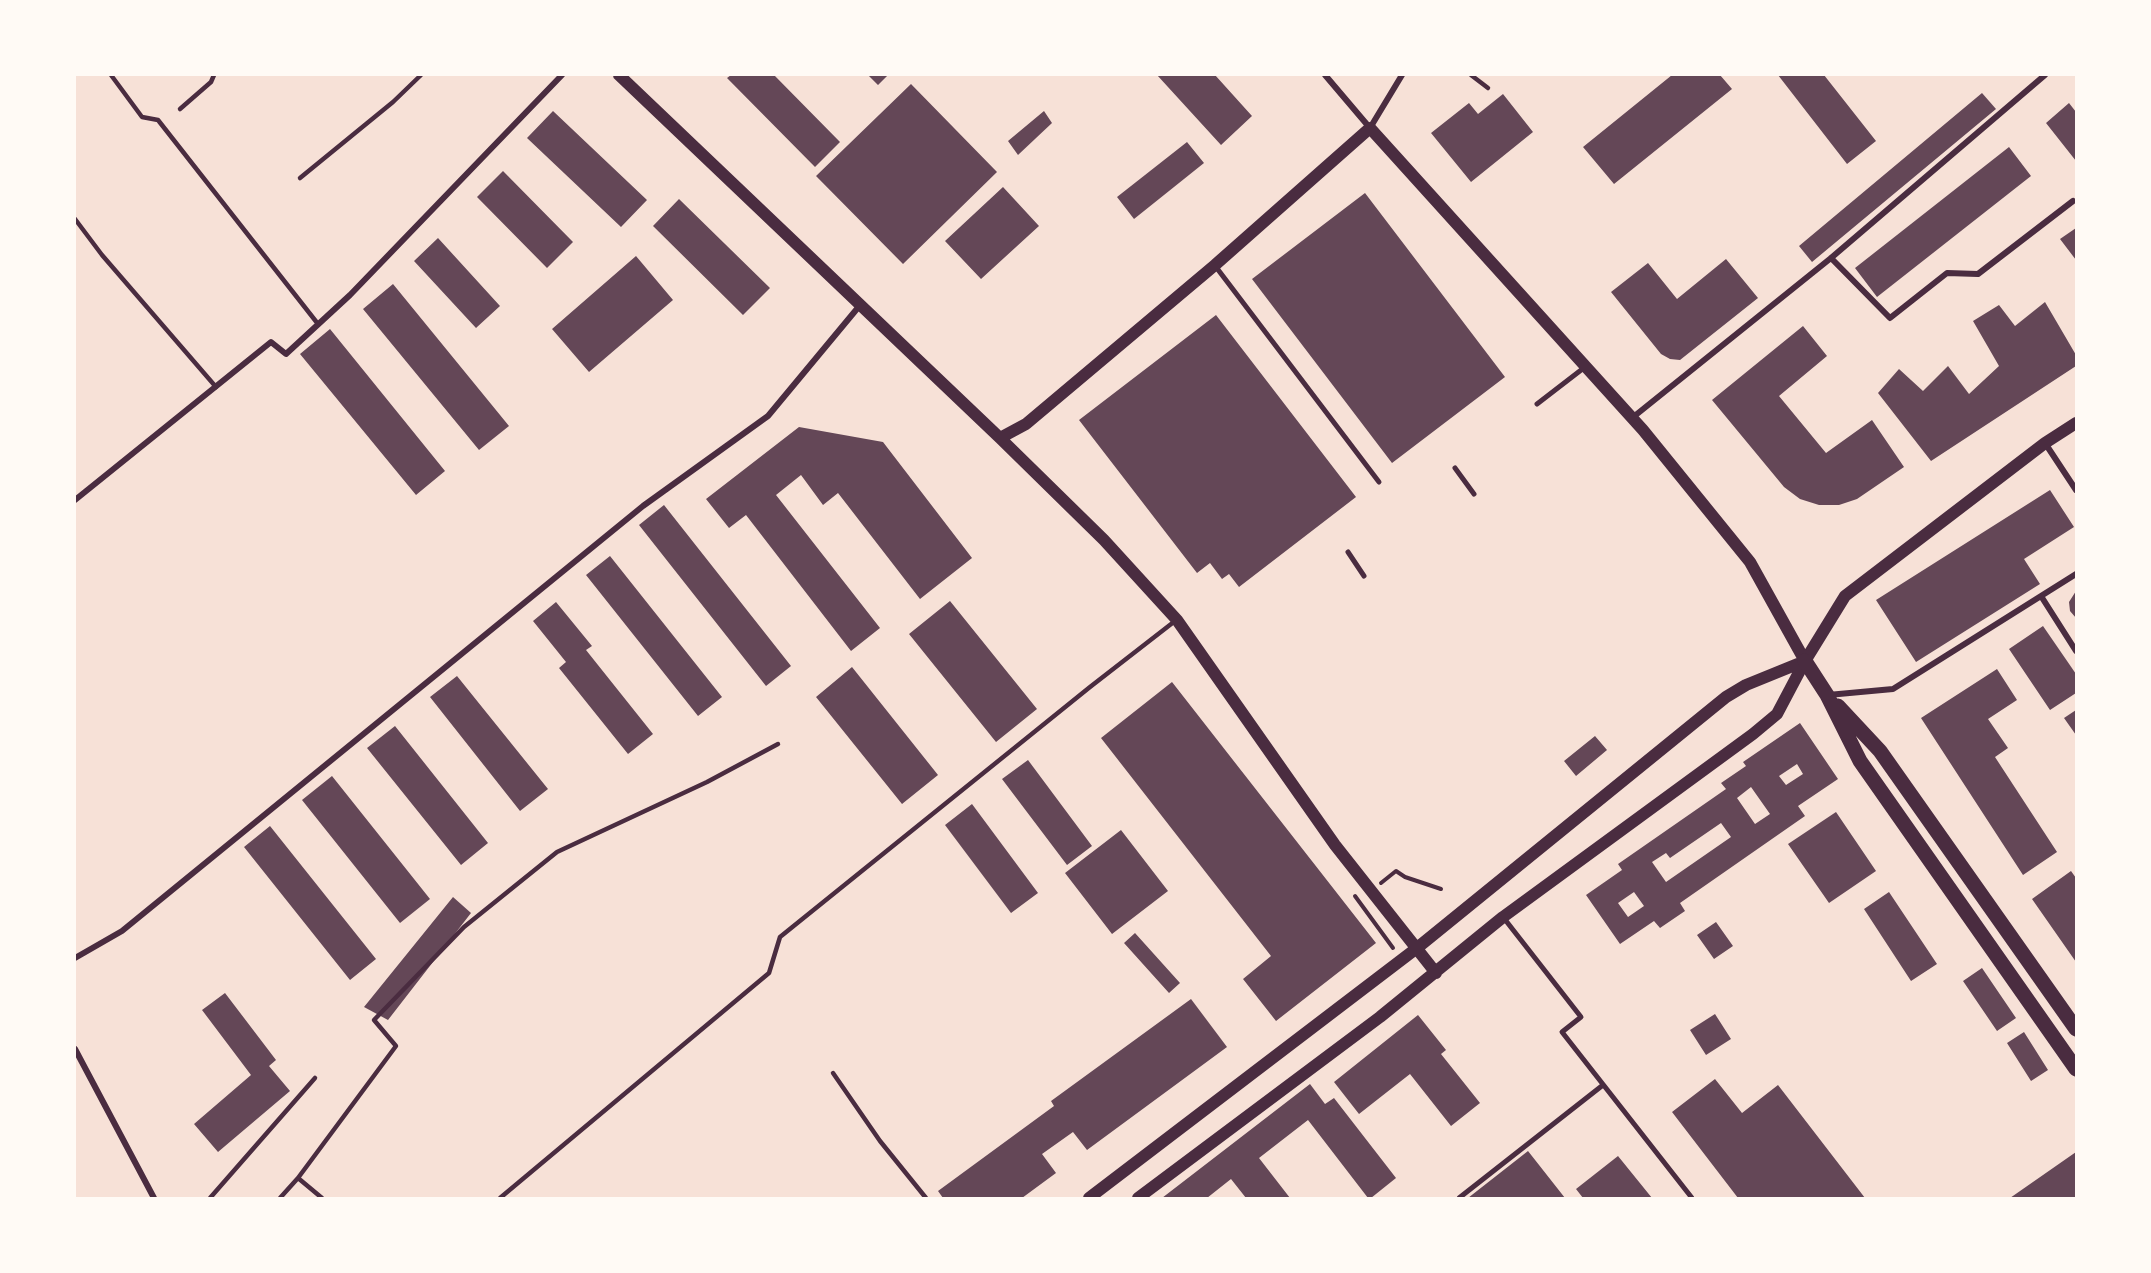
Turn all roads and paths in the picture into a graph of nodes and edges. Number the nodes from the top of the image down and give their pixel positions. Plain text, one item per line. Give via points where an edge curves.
1 (111, 75) edge
2 (214, 75) edge
3 (421, 75) edge
4 (562, 75) edge
5 (619, 75) edge
6 (1325, 75) edge
7 (1402, 75) edge
8 (1471, 75) edge
9 (2045, 75) edge
10 (1488, 88) dead end
11 (180, 108) dead end
12 (1370, 128) junction
13 (300, 178) dead end
14 (2073, 201) dead end
15 (75, 219) edge
16 (1832, 258) junction
17 (1215, 265) junction
18 (861, 303) junction
19 (318, 324) junction
20 (1585, 367) junction
21 (216, 387) junction
22 (1537, 404) dead end
23 (1631, 418) junction
24 (2076, 423) edge
25 (1000, 438) junction
26 (2045, 443) junction
27 (1455, 468) dead end
28 (1379, 482) dead end
29 (2076, 490) edge
30 (1474, 494) dead end
31 (75, 500) edge
32 (1348, 552) dead end
33 (2076, 574) edge
34 (1364, 576) dead end
35 (2041, 596) junction
36 (1177, 620) junction
37 (2076, 651) edge
38 (1805, 661) junction
39 (1827, 695) junction
40 (778, 744) dead end
41 (1396, 871) dead end
42 (1441, 890) dead end
43 (1503, 917) junction
44 (1417, 948) junction
45 (75, 958) edge
46 (1436, 973) junction
47 (2076, 1029) edge
48 (75, 1049) edge
49 (2076, 1070) edge
50 (833, 1073) dead end
51 (315, 1078) dead end
52 (1603, 1084) junction
53 (298, 1178) junction
54 (154, 1198) edge
55 (210, 1198) edge
56 (280, 1198) edge
57 (322, 1198) edge
58 (500, 1198) edge
59 (926, 1198) edge
60 (1089, 1198) edge
61 (1138, 1198) edge
62 (1459, 1198) edge
63 (1692, 1198) edge

1 - 19 lane via 142,117 158,120
2 - 11 lane
3 - 13 lane
4 - 19 street
5 - 18 main road
6 - 12 street
7 - 12 street
8 - 10 lane
9 - 16 street
12 - 17 main road
12 - 20 main road
14 - 16 street via 1978,274 1947,273 1890,318
15 - 21 lane
16 - 23 street
17 - 25 main road via 1026,424
17 - 28 street
18 - 25 main road
18 - 45 street via 768,416 643,506 122,931
19 - 21 street via 286,354 271,342
20 - 22 street
20 - 23 main road
21 - 31 street
23 - 38 main road via 1750,562
24 - 26 main road
25 - 36 main road via 1104,540
26 - 29 street
26 - 38 main road via 1845,596
27 - 30 street
32 - 34 street
33 - 35 street
35 - 37 street
35 - 39 street via 1893,689
36 - 44 main road via 1335,844
36 - 58 lane via 780,936 769,974
38 - 39 main road
38 - 43 main road via 1777,714
38 - 44 main road via 1726,697
39 - 47 main road via 1880,751
39 - 49 main road via 1860,761
40 - 53 lane via 557,852 464,927 374,1020 396,1046
41 - 42 path
43 - 46 main road
43 - 52 street via 1581,1017 1562,1032
44 - 46 main road
44 - 60 main road
46 - 61 main road
48 - 54 street
50 - 59 lane
51 - 55 lane
52 - 62 street
52 - 63 street
53 - 56 lane
53 - 57 lane

